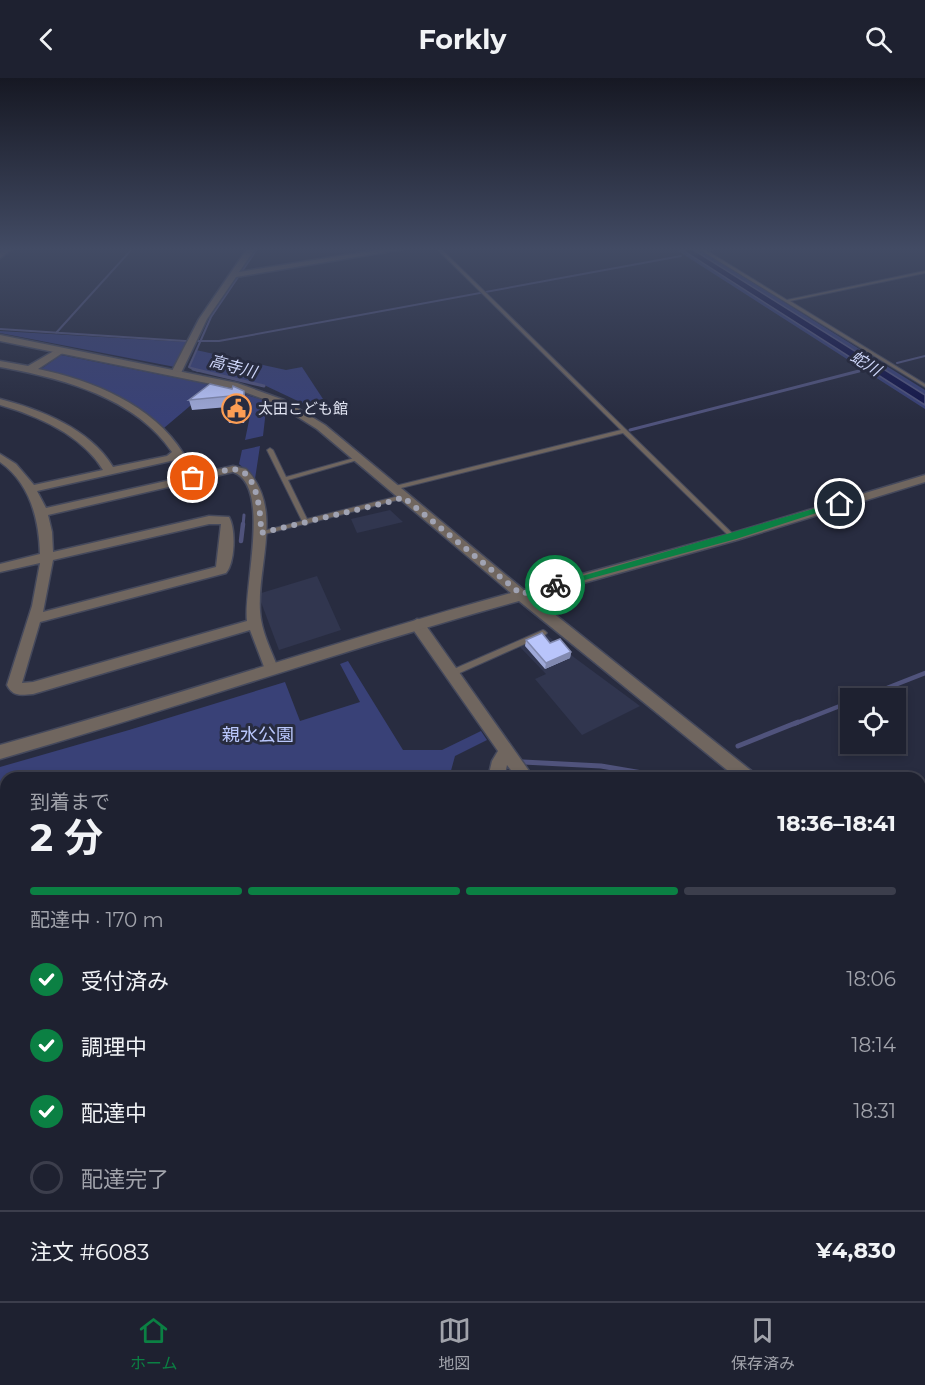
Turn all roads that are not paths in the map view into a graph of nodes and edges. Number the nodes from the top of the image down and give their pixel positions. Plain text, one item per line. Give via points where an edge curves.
1 (212, 306) edge
2 (497, 306) edge
3 (794, 306) edge
4 (0, 338) edge
5 (62, 350) junction
6 (0, 364) edge
7 (31, 369) junction
8 (176, 373) junction
9 (925, 386) edge
10 (0, 402) edge
11 (624, 431) junction
12 (270, 450) dead end
13 (1, 458) edge
14 (358, 459) junction
15 (110, 471) junction
16 (925, 478) edge
17 (285, 479) junction
18 (393, 488) junction
19 (31, 489) junction
20 (403, 497) junction
21 (43, 512) junction
22 (306, 523) junction
23 (261, 533) junction
24 (733, 537) junction
25 (47, 558) junction
26 (0, 568) edge
27 (521, 594) junction
28 (33, 619) junction
29 (254, 624) junction
30 (417, 624) junction
31 (543, 633) edge
32 (271, 668) junction
33 (450, 674) junction
34 (0, 752) edge
35 (506, 753) junction
36 (497, 772) edge
37 (521, 772) edge
38 (741, 772) edge

1 - 8 street
2 - 11 lane
3 - 9 lane
4 - 5 street
5 - 7 street
5 - 8 street
6 - 7 street
7 - 15 street via 82,384 122,402 159,430 178,453 171,458
8 - 14 street via 274,397 321,427
10 - 15 street via 59,426 97,452
11 - 18 lane
11 - 24 lane
12 - 17 lane
13 - 19 street
14 - 17 lane
14 - 18 street
15 - 19 street
16 - 24 street
17 - 22 lane
18 - 20 street
19 - 21 street
20 - 22 lane
20 - 27 street
21 - 23 street via 238,469 254,488
21 - 25 street
22 - 23 lane
23 - 29 street via 253,591
24 - 27 street
25 - 26 street
25 - 28 street
25 - 28 street via 209,520 220,519 227,524 221,570
27 - 30 street
27 - 38 street
28 - 29 street via 14,685 23,690
29 - 32 street
30 - 32 street
30 - 33 street
31 - 33 lane
32 - 34 street
33 - 35 street
35 - 36 street
35 - 37 street

